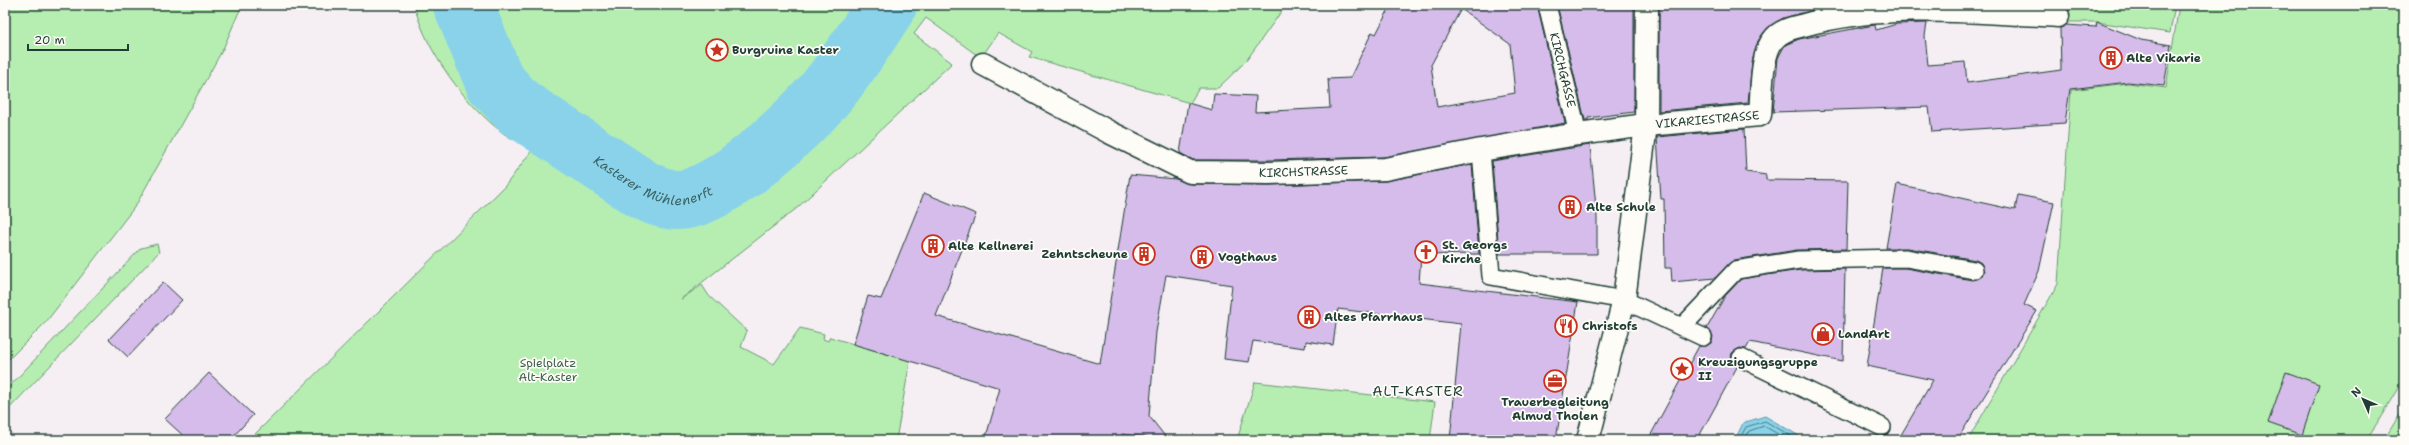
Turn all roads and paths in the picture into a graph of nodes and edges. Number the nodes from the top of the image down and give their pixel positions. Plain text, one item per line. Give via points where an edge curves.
1 (1547, 5) edge
2 (1647, 5) edge
3 (2058, 16) dead end
4 (976, 61) dead end
5 (1646, 125) junction
6 (1578, 134) junction
7 (1481, 150) junction
8 (1974, 270) dead end
9 (1624, 300) junction
10 (1682, 327) junction
11 (1703, 337) dead end
12 (1742, 358) dead end
13 (1882, 427) dead end
14 (1588, 440) edge

1 - 6 lane, KIRCHGASSE
2 - 5 street
3 - 5 street, VIKARIESTRASSE via 1940,11 1876,13 1827,19 1787,30 1775,38 1767,49 1760,115
4 - 7 street, KIRCHSTRASSE via 1190,172 1269,173 1385,168
5 - 6 street, KIRCHSTRASSE
5 - 9 street
6 - 7 street, KIRCHSTRASSE
7 - 9 lane via 1491,276
8 - 10 lane via 1906,258 1800,260 1736,270
9 - 10 lane
9 - 14 street
10 - 11 lane
12 - 13 lane

